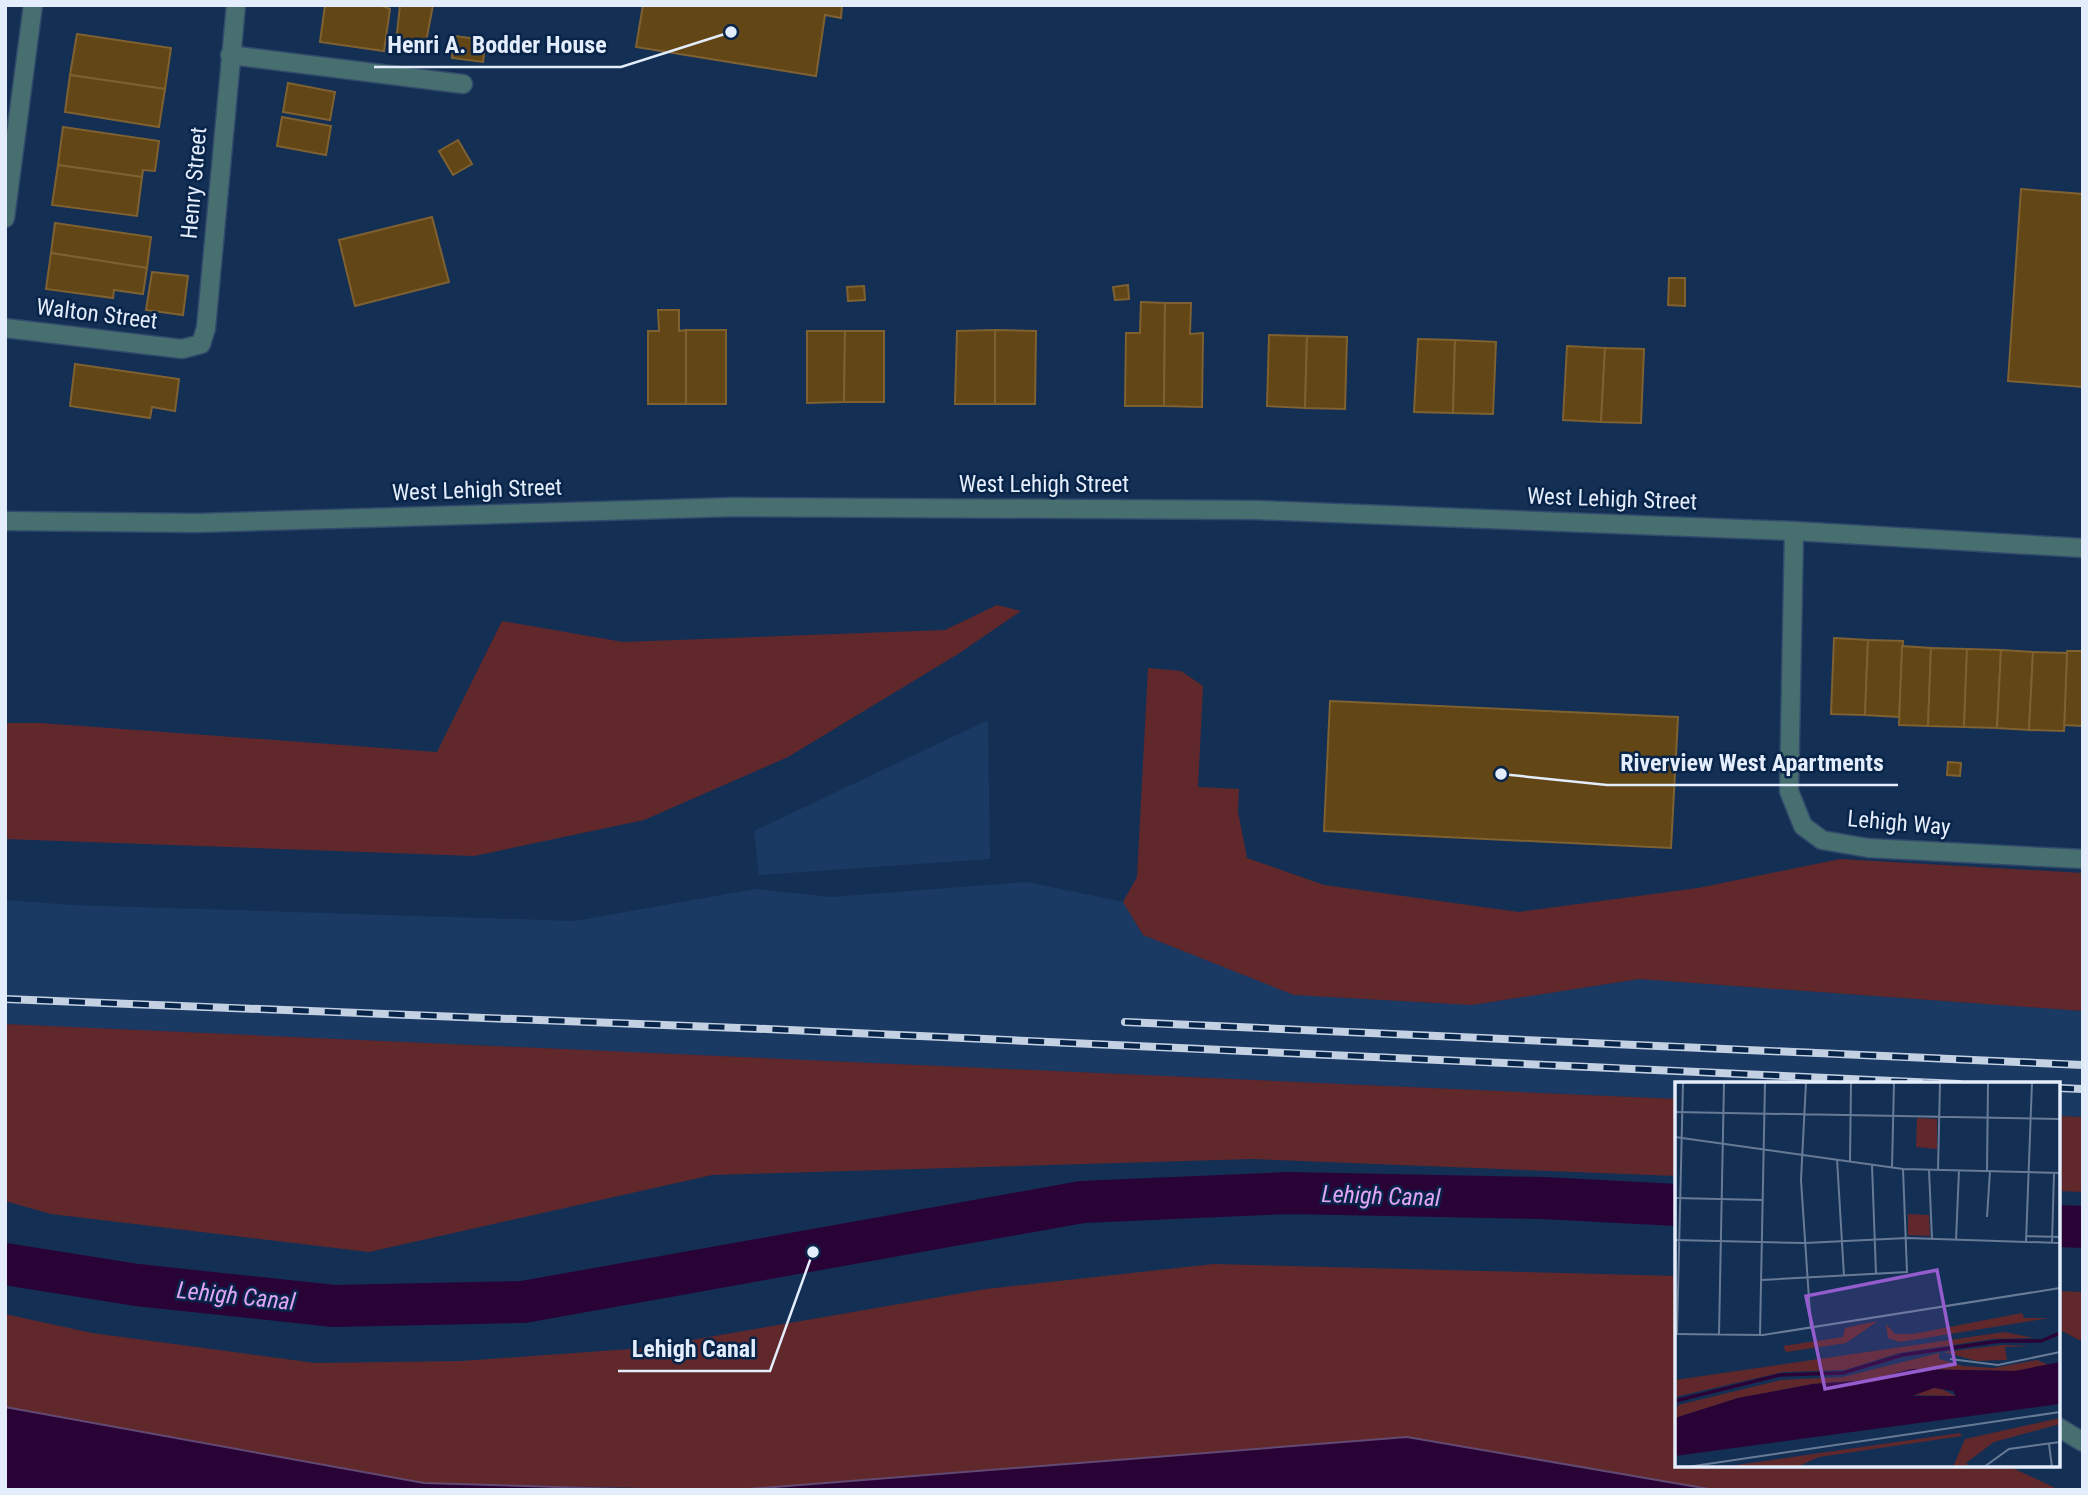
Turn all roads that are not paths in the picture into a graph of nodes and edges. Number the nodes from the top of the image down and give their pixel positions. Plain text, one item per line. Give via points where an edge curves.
1 (33, 5) edge
2 (236, 5) edge
3 (230, 55) junction
4 (463, 84) dead end
5 (5, 218) edge
6 (5, 328) edge
7 (183, 349) joint
8 (5, 521) edge
9 (1794, 531) junction
10 (2083, 548) edge
11 (2083, 859) edge
12 (2060, 1428) edge
13 (2083, 1443) edge

1 - 5 street
2 - 3 street, Henry Street
3 - 4 street
3 - 7 street, Henry Street via 206,328 201,344
6 - 7 street, Walton Street
8 - 9 street, West Lehigh Street via 197,523 735,507 1256,509
9 - 10 street, West Lehigh Street
9 - 11 street, Lehigh Way via 1789,791 1803,826 1822,840 1868,848
12 - 13 street

